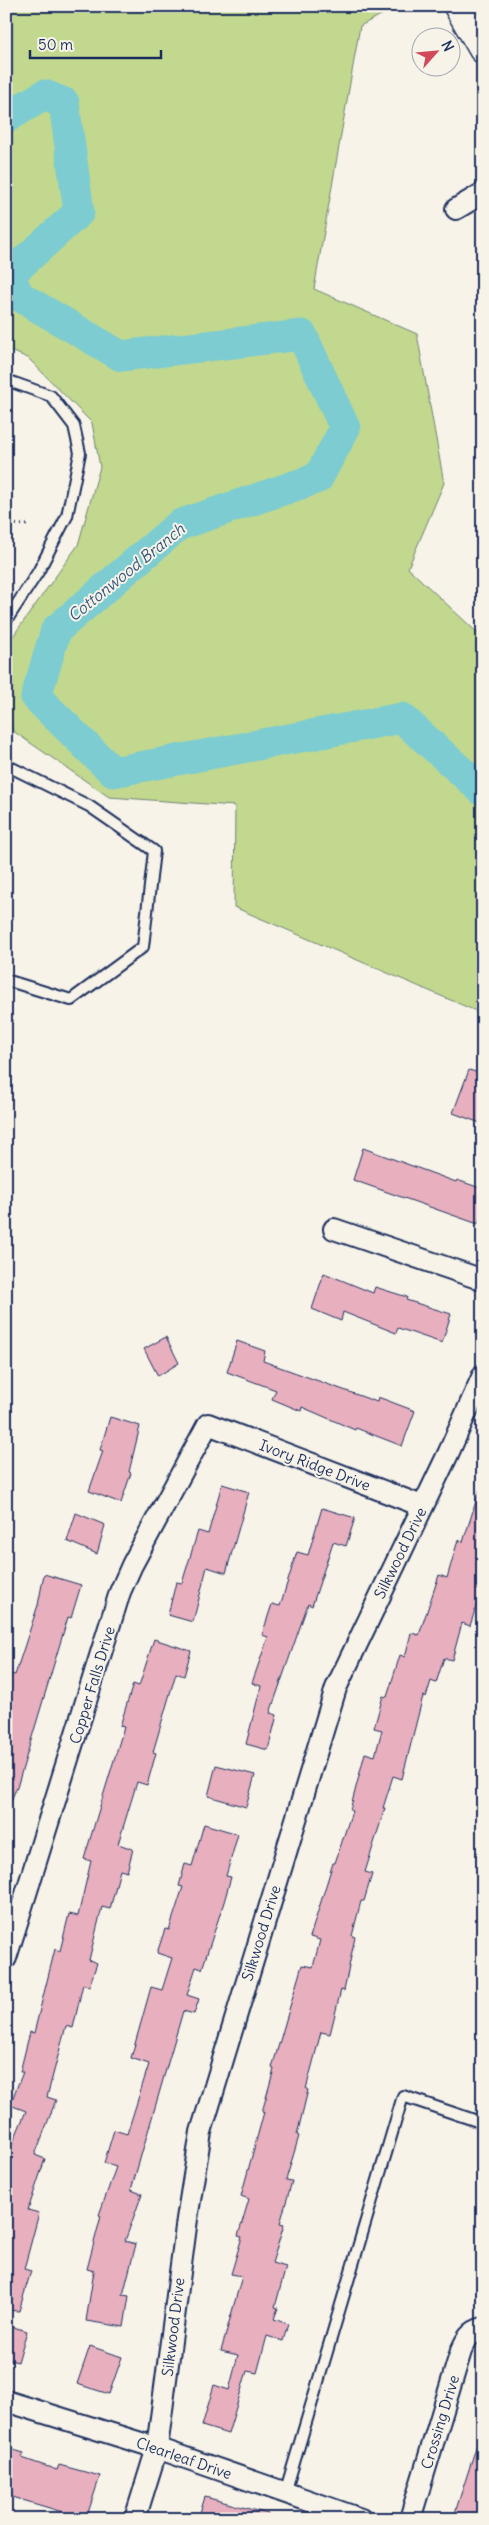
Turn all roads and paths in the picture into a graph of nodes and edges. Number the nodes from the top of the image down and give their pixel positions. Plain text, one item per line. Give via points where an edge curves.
1 (458, 6) edge
2 (483, 49) edge
3 (483, 193) edge
4 (456, 209) dead end
5 (6, 380) edge
6 (6, 524) edge
7 (29, 525) dead end
8 (6, 622) edge
9 (6, 765) edge
10 (6, 980) edge
11 (334, 1229) dead end
12 (483, 1280) edge
13 (483, 1375) edge
14 (208, 1424) joint
15 (422, 1506) junction
16 (6, 1958) edge
17 (483, 2123) edge
18 (479, 2328) edge
19 (6, 2401) edge
20 (156, 2448) junction
21 (285, 2494) junction
22 (135, 2519) edge
23 (361, 2519) edge
24 (410, 2519) edge

1 - 2 street
3 - 4 street
5 - 8 lane via 50,396 74,426 80,453 67,516 38,572
6 - 7 path
9 - 10 lane via 89,806 154,851 143,947 71,1000
11 - 12 street
13 - 15 street, Silkwood Drive
14 - 15 street, Ivory Ridge Drive
14 - 16 street, Copper Falls Drive via 120,1592
15 - 20 street, Silkwood Drive via 336,1688 201,2132
17 - 21 lane via 404,2096
18 - 24 street, Crossing Drive via 467,2338 461,2351
19 - 20 street, Clearleaf Drive
20 - 21 street, Clearleaf Drive
20 - 22 street, Silkwood Drive
21 - 23 street, Clearleaf Drive

